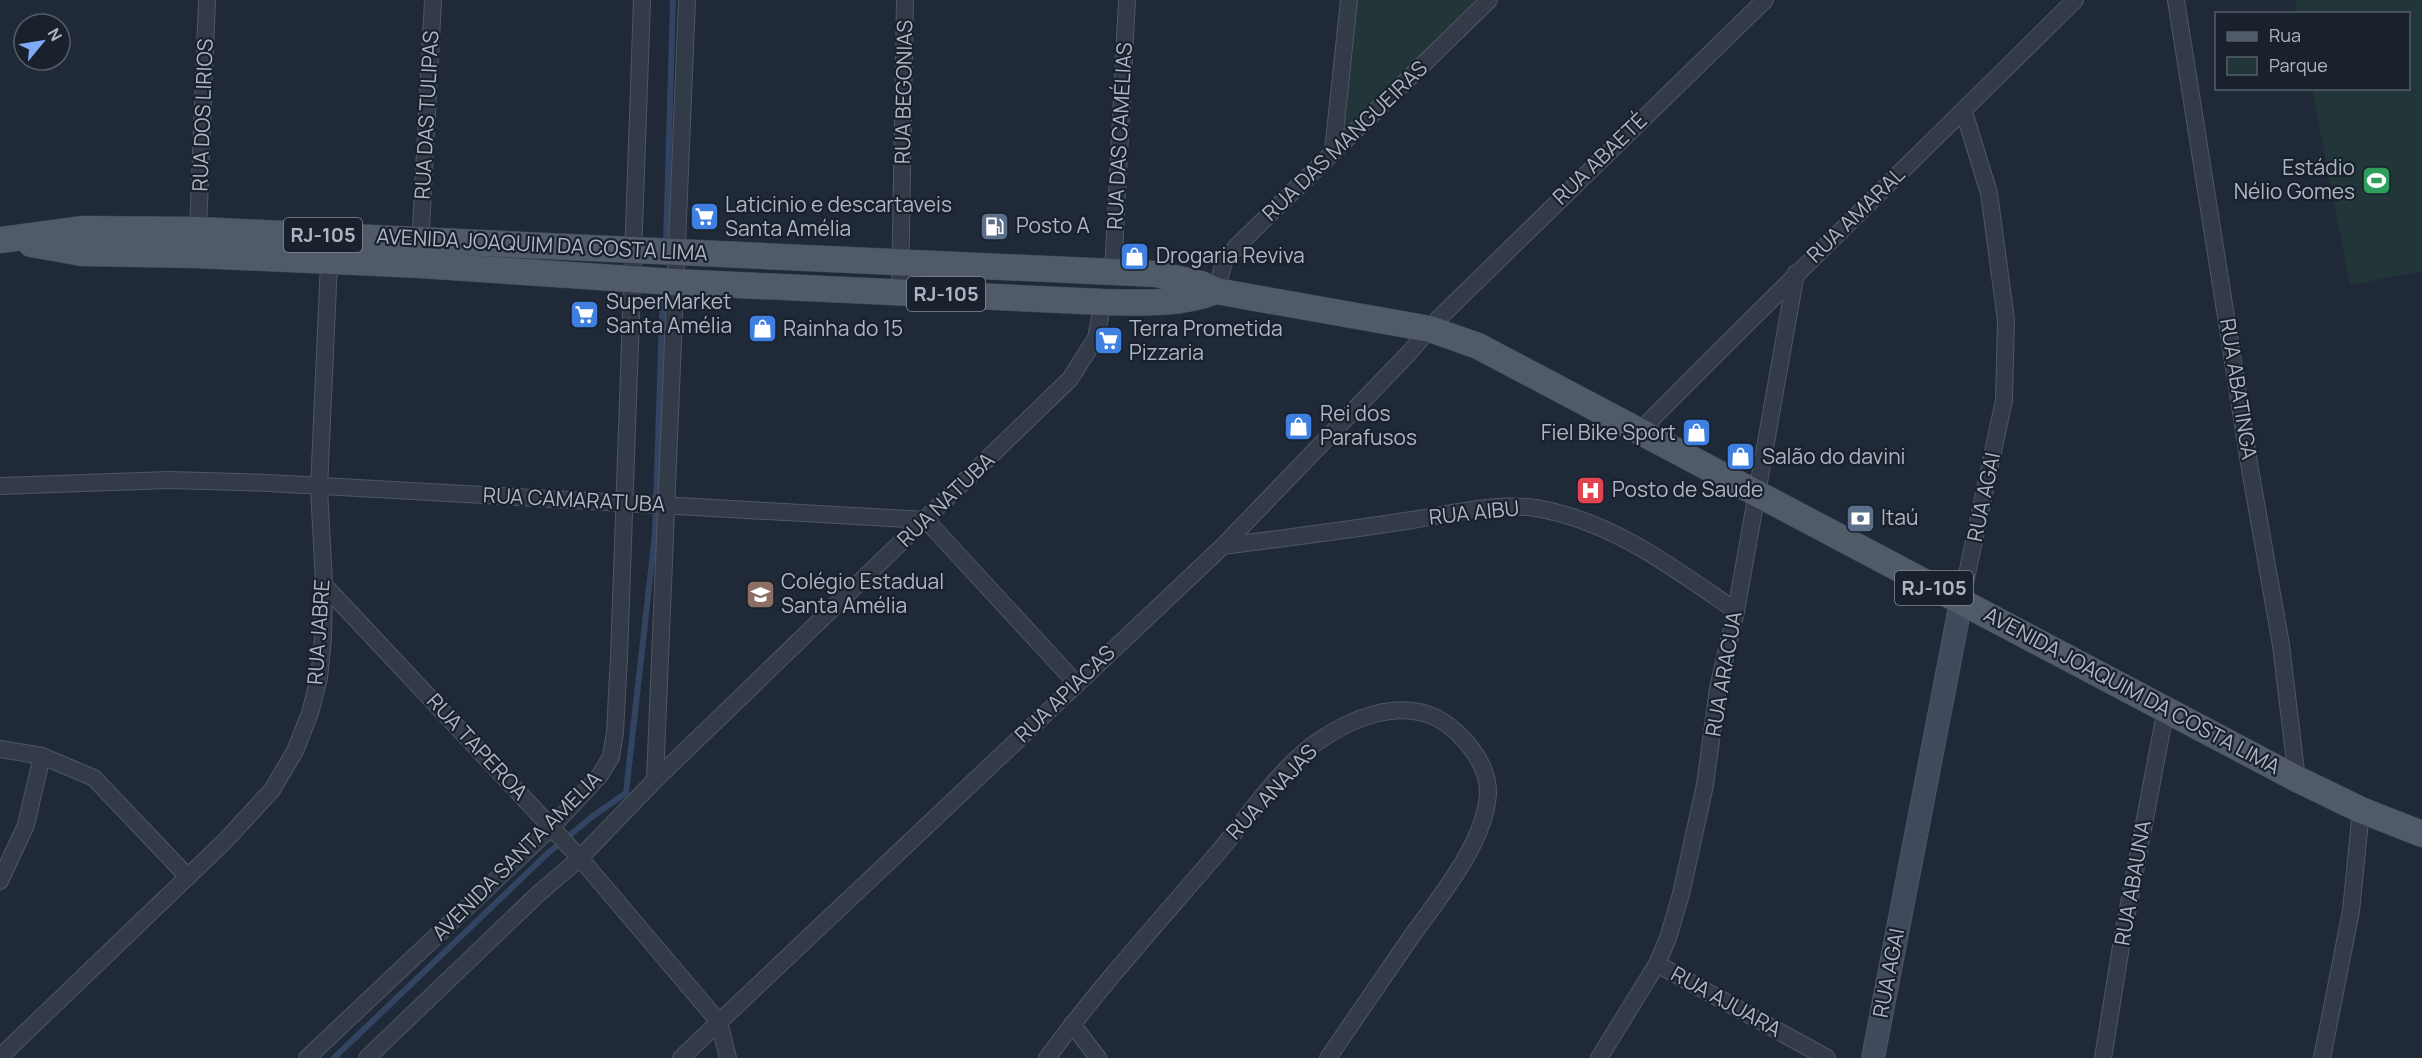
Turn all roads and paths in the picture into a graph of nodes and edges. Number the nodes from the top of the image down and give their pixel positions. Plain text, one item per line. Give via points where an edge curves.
1 (207, 0) edge
2 (433, 0) edge
3 (642, 0) edge
4 (687, 0) edge
5 (905, 0) edge
6 (1127, 0) edge
7 (1349, 0) edge
8 (1489, 0) edge
9 (1765, 0) edge
10 (2074, 0) edge
11 (2176, 0) edge
12 (1964, 112) junction
13 (1333, 151) junction
14 (198, 230) junction
15 (421, 239) junction
16 (5, 240) edge
17 (635, 249) junction
18 (676, 252) junction
19 (902, 262) junction
20 (329, 263) junction
21 (420, 265) junction
22 (1113, 272) junction
23 (1796, 273) junction
24 (634, 279) junction
25 (674, 282) junction
26 (1216, 291) junction
27 (900, 292) junction
28 (1103, 302) junction
29 (1434, 324) junction
30 (1639, 432) junction
31 (0, 486) edge
32 (319, 488) junction
33 (1756, 493) junction
34 (624, 503) junction
35 (666, 504) junction
36 (926, 520) junction
37 (1223, 546) junction
38 (324, 585) junction
39 (1961, 602) junction
40 (1736, 611) junction
41 (1077, 684) junction
42 (2166, 708) junction
43 (0, 749) edge
44 (42, 756) junction
45 (2297, 778) junction
46 (656, 780) junction
47 (2361, 810) junction
48 (553, 826) junction
49 (2422, 834) edge
50 (580, 858) junction
51 (188, 877) junction
52 (0, 881) edge
53 (1657, 964) junction
54 (719, 1022) junction
55 (1072, 1024) junction
56 (0, 1057) edge
57 (307, 1058) edge
58 (367, 1058) edge
59 (681, 1058) edge
60 (728, 1058) edge
61 (1047, 1058) edge
62 (1098, 1058) edge
63 (1328, 1058) edge
64 (1599, 1058) edge
65 (1827, 1058) edge
66 (1873, 1058) edge
67 (2103, 1058) edge
68 (2322, 1058) edge

1 - 14 street, RUA DOS LIRIOS
2 - 15 street, RUA DAS TULIPAS
3 - 17 street, AVENIDA SANTA AMELIA
4 - 18 street
5 - 19 street, RUA BEGONIAS
6 - 22 street, RUA DAS CAMÉLIAS
7 - 13 street
8 - 13 street, RUA DAS MANGUEIRAS
9 - 29 street, RUA ABAETÉ
10 - 12 street, RUA AMARAL
11 - 45 street, RUA ABATINGA via 2250,469 2282,645
12 - 23 street, RUA AMARAL
12 - 39 street, RUA AGAI via 1989,193 2006,320 2004,400
13 - 26 street, RUA DAS MANGUEIRAS via 1236,247 1224,262
14 - 15 main road, AVENIDA JOAQUIM DA COSTA LIMA / RJ-105
14 - 16 main road, AVENIDA JOAQUIM DA COSTA LIMA / RJ-105 via 83,229
15 - 17 main road, AVENIDA JOAQUIM DA COSTA LIMA / RJ-105
15 - 21 street, RUA DAS TULIPAS
16 - 20 main road, AVENIDA JOAQUIM DA COSTA LIMA / RJ-105 via 82,254 196,255
17 - 18 main road, AVENIDA JOAQUIM DA COSTA LIMA / RJ-105
17 - 24 street, AVENIDA SANTA AMELIA
18 - 19 main road, AVENIDA JOAQUIM DA COSTA LIMA / RJ-105
18 - 25 street
19 - 22 main road, AVENIDA JOAQUIM DA COSTA LIMA / RJ-105
19 - 27 street, RUA BEGONIAS
20 - 21 main road, AVENIDA JOAQUIM DA COSTA LIMA / RJ-105
20 - 32 street, RUA JABRE
21 - 24 main road, AVENIDA JOAQUIM DA COSTA LIMA / RJ-105
22 - 26 main road, AVENIDA JOAQUIM DA COSTA LIMA / RJ-105 via 1169,275
23 - 30 street, RUA AMARAL
23 - 33 street, RUA ARACUA
24 - 25 main road, AVENIDA JOAQUIM DA COSTA LIMA / RJ-105
24 - 34 street, AVENIDA SANTA AMELIA
25 - 27 main road, AVENIDA JOAQUIM DA COSTA LIMA / RJ-105
25 - 35 street
26 - 28 main road, AVENIDA JOAQUIM DA COSTA LIMA / RJ-105 via 1194,299 1160,303
26 - 29 main road, AVENIDA JOAQUIM DA COSTA LIMA / RJ-105
27 - 28 main road, AVENIDA JOAQUIM DA COSTA LIMA / RJ-105
28 - 36 street, RUA NATUBA via 1096,338 1070,379
29 - 30 main road, AVENIDA JOAQUIM DA COSTA LIMA / RJ-105
29 - 37 street, RUA APIACAS
30 - 33 main road, AVENIDA JOAQUIM DA COSTA LIMA / RJ-105
31 - 32 street, RUA CAMARATUBA via 169,480
32 - 34 street, RUA CAMARATUBA
32 - 38 street, RUA JABRE
33 - 39 main road, AVENIDA JOAQUIM DA COSTA LIMA / RJ-105
33 - 40 street, RUA ARACUA
34 - 35 street, RUA CAMARATUBA
34 - 48 street, AVENIDA SANTA AMELIA via 617,702 611,757 595,782
35 - 36 street, RUA CAMARATUBA
35 - 46 street
36 - 41 street
36 - 46 street, RUA NATUBA
37 - 40 street, RUA AIBU via 1501,507 1534,508 1611,532 1659,557
37 - 41 street, RUA APIACAS
38 - 48 street, RUA TAPEROA
38 - 51 street, RUA JABRE via 319,678 295,751 272,790
39 - 42 main road, AVENIDA JOAQUIM DA COSTA LIMA / RJ-105
39 - 66 street, RUA AGAI
40 - 53 street, RUA ARACUA via 1718,688 1699,818 1681,894
41 - 54 street, RUA APIACAS
42 - 45 main road, AVENIDA JOAQUIM DA COSTA LIMA / RJ-105
42 - 67 street, RUA ABAUNA
43 - 44 street
44 - 51 street via 94,778
44 - 52 street via 26,825
45 - 47 main road, AVENIDA JOAQUIM DA COSTA LIMA / RJ-105
46 - 50 street, RUA NATUBA
47 - 49 main road, AVENIDA JOAQUIM DA COSTA LIMA / RJ-105
47 - 68 street via 2351,911
48 - 50 street, RUA TAPEROA
48 - 57 street, AVENIDA SANTA AMELIA
50 - 54 street, RUA TAPEROA
50 - 58 street, AVENIDA SANTA AMELIA
51 - 56 street, RUA JABRE
53 - 64 street, RUA ARACUA
53 - 65 street, RUA AJUARA
54 - 59 street, RUA APIACAS
54 - 60 street
55 - 61 street, RUA ANAJAS
55 - 62 street
55 - 63 street, RUA ANAJAS via 1136,944 1303,753 1354,719 1414,711 1431,715 1460,735 1485,775 1488,794 1479,827 1449,882

